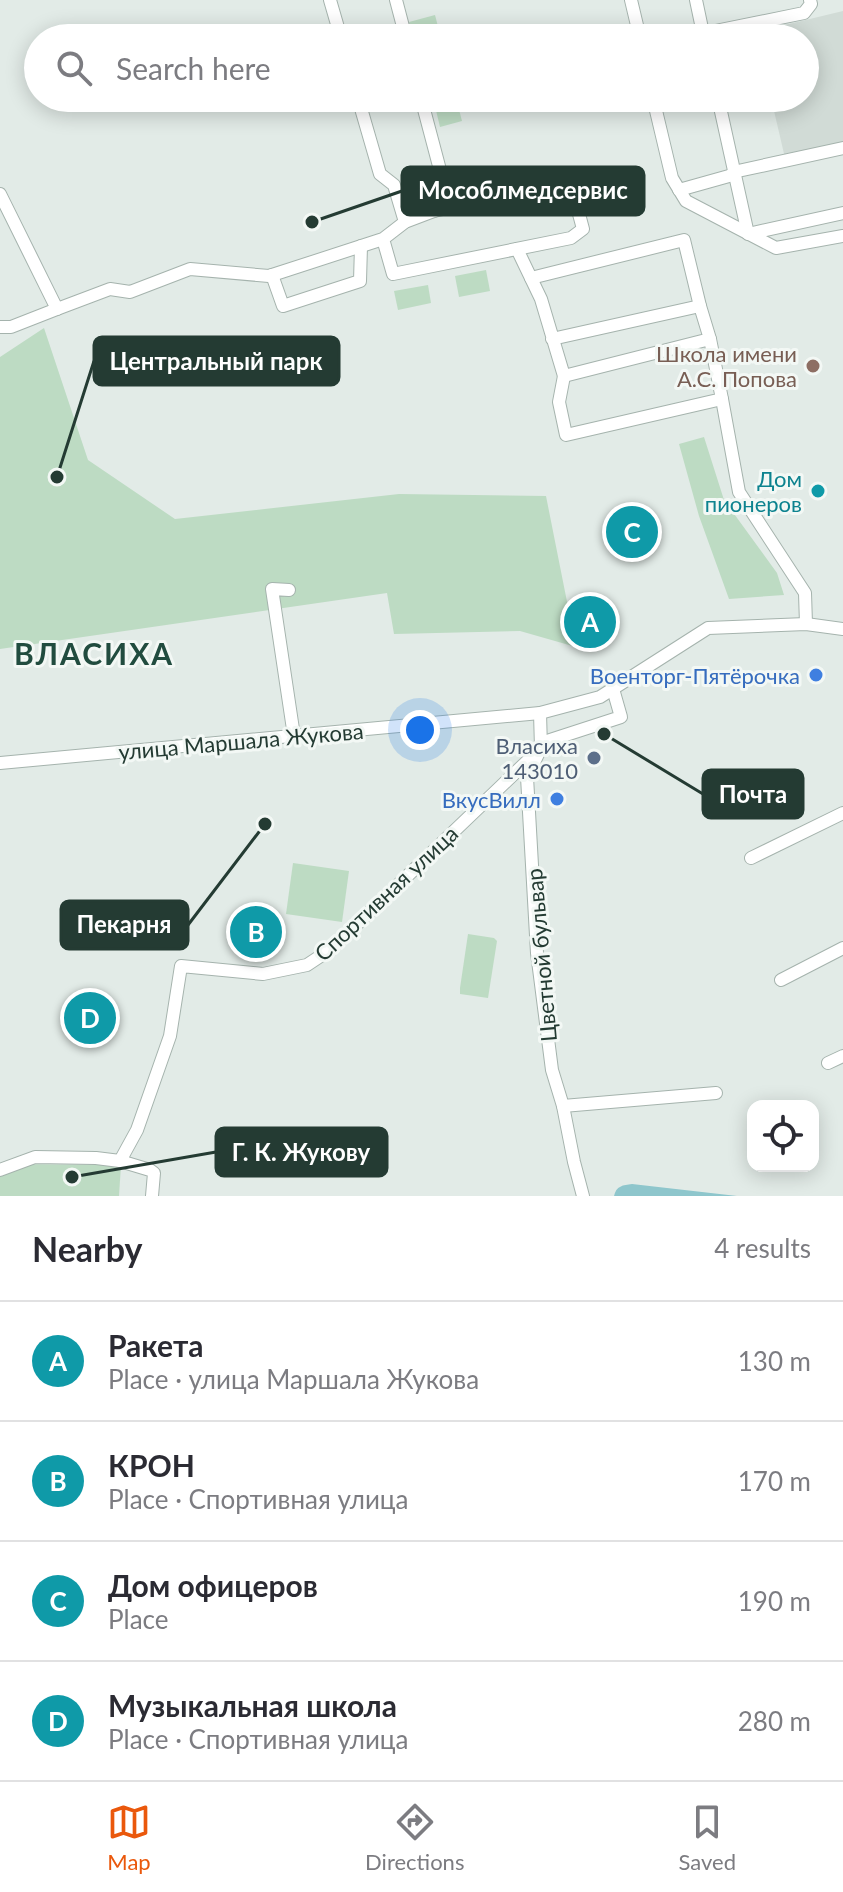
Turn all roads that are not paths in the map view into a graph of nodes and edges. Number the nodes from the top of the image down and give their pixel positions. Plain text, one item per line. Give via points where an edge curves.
1 (330, 0) edge
2 (396, 0) edge
3 (631, 0) edge
4 (696, 0) edge
5 (810, 0) edge
6 (337, 24) edge
7 (402, 24) edge
8 (637, 24) edge
9 (701, 24) edge
10 (756, 24) edge
11 (362, 112) edge
12 (425, 112) edge
13 (656, 112) edge
14 (721, 112) edge
15 (843, 148) edge
16 (735, 173) junction
17 (679, 190) junction
18 (0, 194) edge
19 (434, 211) junction
20 (843, 213) edge
21 (405, 222) junction
22 (748, 234) junction
23 (843, 236) edge
24 (383, 239) junction
25 (361, 246) junction
26 (517, 249) junction
27 (272, 275) junction
28 (531, 278) junction
29 (700, 306) junction
30 (57, 309) junction
31 (0, 327) edge
32 (552, 339) junction
33 (710, 339) junction
34 (564, 376) junction
35 (722, 399) junction
36 (289, 590) dead end
37 (806, 624) junction
38 (843, 629) edge
39 (613, 689) junction
40 (540, 713) junction
41 (294, 736) junction
42 (541, 746) junction
43 (0, 763) edge
44 (843, 813) edge
45 (751, 858) dead end
46 (843, 948) edge
47 (781, 980) dead end
48 (843, 1056) edge
49 (828, 1063) dead end
50 (716, 1093) dead end
51 (563, 1106) junction
52 (120, 1161) junction
53 (0, 1170) edge
54 (152, 1196) edge
55 (583, 1196) edge

1 - 6 street
2 - 7 street
3 - 8 street
4 - 9 street
5 - 10 street via 804,13
11 - 21 street via 380,174 394,185
12 - 19 street via 444,185
13 - 17 street
14 - 16 street
15 - 16 street
16 - 17 street
16 - 22 street
17 - 22 street via 686,201
18 - 30 street
19 - 21 street
19 - 26 street via 562,182 572,188 583,229 571,238
20 - 22 street
21 - 24 street
22 - 23 street via 776,248
24 - 25 street
24 - 26 street via 393,274
25 - 27 street
25 - 27 street via 360,281 283,306
26 - 28 street
27 - 30 street via 190,269 130,292 110,289
28 - 29 street via 684,240
28 - 32 street
29 - 32 street
29 - 33 street
30 - 31 street
32 - 34 street
33 - 34 street
33 - 35 street
34 - 35 street via 559,402 566,435
35 - 37 street via 739,492 805,593
36 - 41 street via 272,589
37 - 38 street, улица Маршала Жукова
37 - 39 street, улица Маршала Жукова via 708,628
39 - 40 street, улица Маршала Жукова
39 - 42 street via 621,717
40 - 41 street, улица Маршала Жукова
40 - 42 street, Цветной бульвар
41 - 43 street, улица Маршала Жукова
42 - 51 street, Цветной бульвар via 527,777 537,953 552,1070
42 - 52 street, Спортивная улица via 331,949 307,965 263,974 181,966 170,1036 137,1130
44 - 45 street
46 - 47 street
48 - 49 street
50 - 51 street
51 - 55 street, Цветной бульвар
52 - 53 street via 35,1157
52 - 54 street via 154,1173

